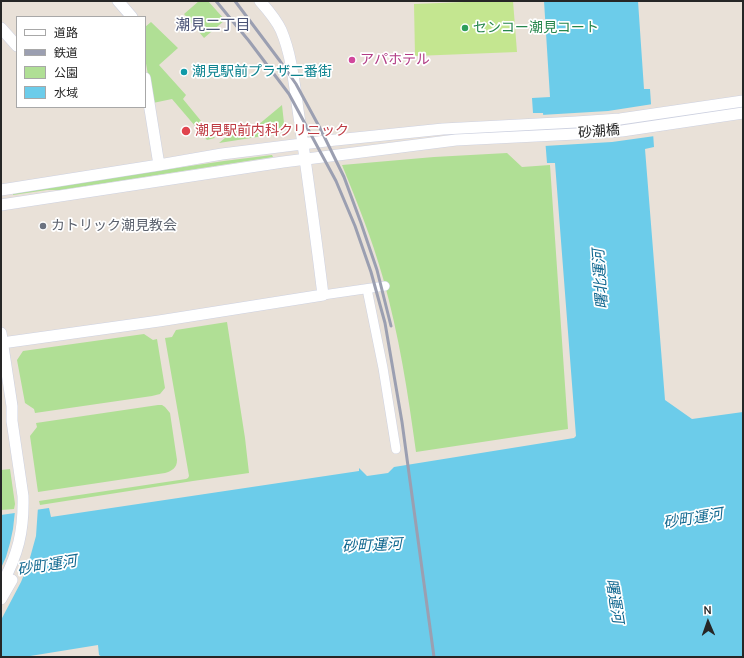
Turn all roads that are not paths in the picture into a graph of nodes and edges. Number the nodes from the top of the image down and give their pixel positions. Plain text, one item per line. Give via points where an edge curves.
1 (118, 1) edge
2 (260, 1) edge
3 (131, 16) edge
4 (1, 28) edge
5 (16, 45) edge
6 (146, 84) edge
7 (743, 101) edge
8 (743, 113) edge
9 (303, 144) junction
10 (305, 159) junction
11 (159, 165) junction
12 (1, 190) edge
13 (1, 205) edge
14 (385, 286) dead end
15 (367, 289) junction
16 (323, 295) junction
17 (2, 338) edge
18 (396, 449) dead end
19 (26, 508) junction
20 (1, 586) edge
21 (1, 599) edge

1 - 3 street
2 - 9 street via 281,29 288,48
4 - 5 street
6 - 11 street
7 - 9 street, 砂潮橋 via 620,118 443,129
8 - 10 street, 砂潮橋 via 622,130 456,140
9 - 10 street
9 - 11 street, 砂潮橋
10 - 13 street, 砂潮橋
10 - 16 street
11 - 12 street, 砂潮橋
14 - 15 street
15 - 16 street
15 - 18 street
16 - 17 street via 159,321
17 - 19 street via 28,495
19 - 20 street via 16,556
19 - 21 street via 29,523 26,547

